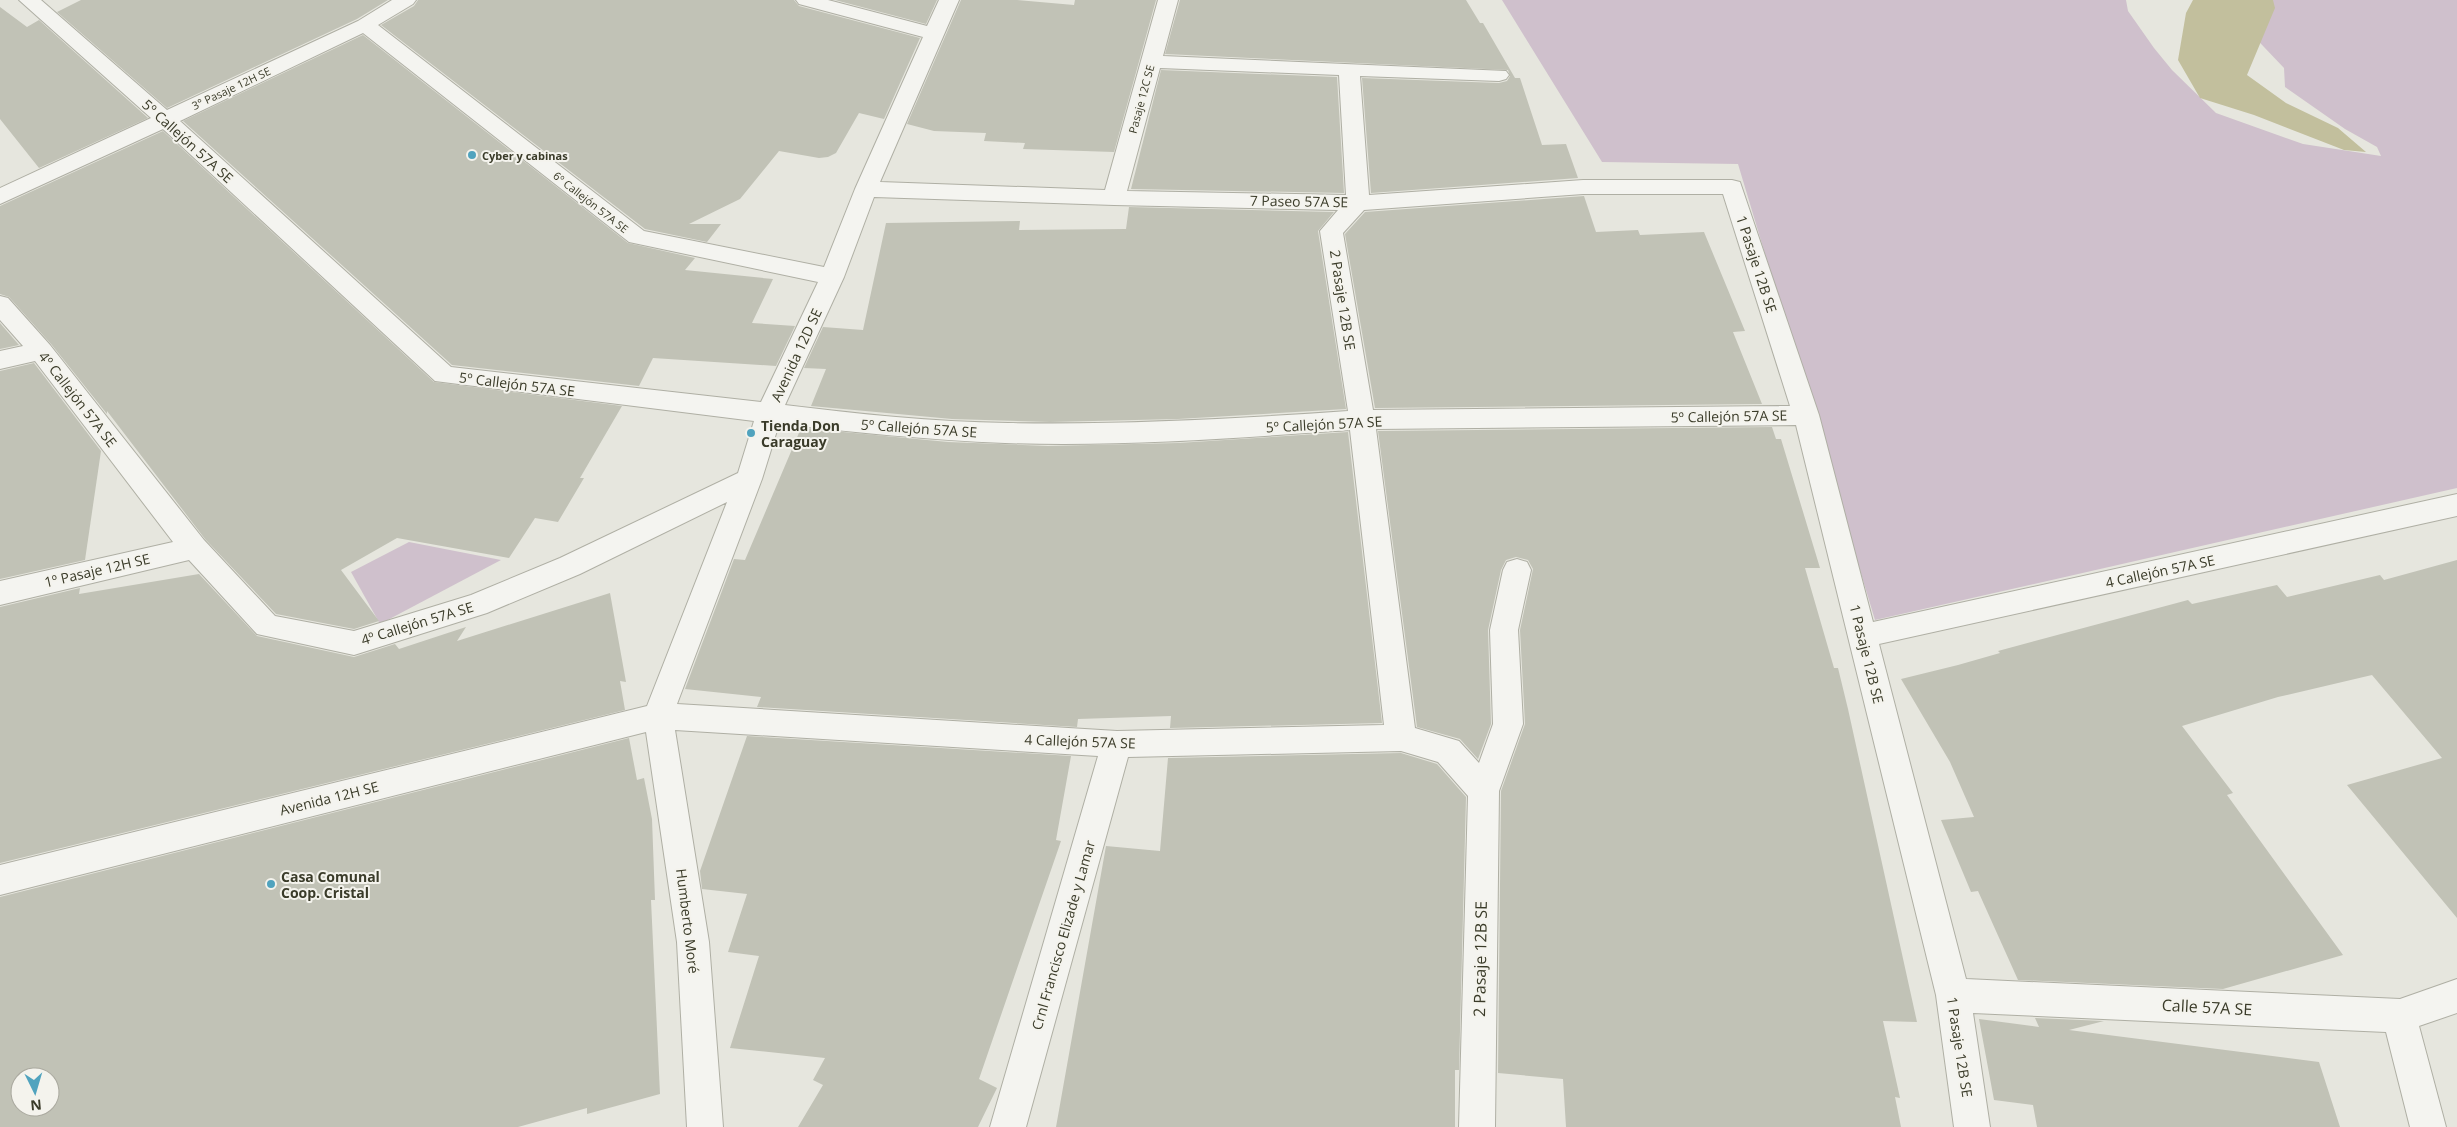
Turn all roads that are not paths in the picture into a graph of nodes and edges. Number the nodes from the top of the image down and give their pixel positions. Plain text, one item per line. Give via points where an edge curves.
1 (29, 0) edge
2 (406, 0) edge
3 (806, 0) edge
4 (949, 0) edge
5 (1168, 0) edge
6 (365, 25) junction
7 (933, 34) junction
8 (1151, 62) junction
9 (1349, 69) junction
10 (1499, 75) dead end
11 (165, 119) junction
12 (1732, 188) joint
13 (866, 190) junction
14 (0, 198) edge
15 (1114, 198) junction
16 (1358, 202) junction
17 (832, 276) junction
18 (0, 304) edge
19 (41, 351) junction
20 (0, 360) edge
21 (769, 413) junction
22 (1806, 415) junction
23 (1362, 420) junction
24 (749, 479) junction
25 (2457, 506) edge
26 (194, 548) junction
27 (1517, 570) dead end
28 (0, 593) edge
29 (1863, 636) junction
30 (658, 716) junction
31 (1400, 738) junction
32 (1117, 744) junction
33 (1484, 791) junction
34 (0, 880) edge
35 (1953, 995) junction
36 (2457, 996) edge
37 (2400, 1016) junction
38 (705, 1127) edge
39 (1008, 1127) edge
40 (1477, 1127) edge
41 (1972, 1127) edge
42 (2428, 1127) edge

1 - 11 street, 5º Callejón 57A SE
2 - 6 street, 3° Pasaje 12H SE
3 - 7 street
4 - 7 street, Avenida 12D SE
5 - 8 street, Pasaje 12C SE
6 - 11 street, 3° Pasaje 12H SE
6 - 17 street, 6º Callejón 57A SE via 637,237
7 - 13 street, Avenida 12D SE
8 - 9 street
8 - 15 street, Pasaje 12C SE
9 - 10 street
9 - 16 street
11 - 14 street, 3° Pasaje 12H SE
11 - 21 street, 5º Callejón 57A SE via 444,375
12 - 16 street, 7 Paseo 57A SE via 1583,187
12 - 22 street, 1 Pasaje 12B SE
13 - 15 street, 7 Paseo 57A SE
13 - 17 street, Avenida 12D SE
15 - 16 street, 7 Paseo 57A SE
16 - 23 street, 2 Pasaje 12B SE via 1331,231
17 - 21 street, Avenida 12D SE
18 - 19 street, 4º Callejón 57A SE
19 - 20 street
19 - 26 street, 4º Callejón 57A SE
21 - 23 street, 5º Callejón 57A SE via 882,426 1007,433 1187,432
21 - 24 street, Avenida 12D SE
22 - 23 street, 5º Callejón 57A SE
22 - 29 street, 1 Pasaje 12B SE
23 - 31 street, 2 Pasaje 12B SE
24 - 26 street, 4º Callejón 57A SE via 544,577 477,605 354,643 267,626
24 - 30 street, Avenida 12D SE
25 - 29 street, 4 Callejón 57A SE
26 - 28 street, 1º Pasaje 12H SE
27 - 33 street, 2 Pasaje 12B SE via 1504,630 1508,724
29 - 35 street, 1 Pasaje 12B SE
30 - 32 street, 4 Callejón 57A SE
30 - 34 street, Avenida 12H SE
30 - 38 street, Humberto Moré via 693,942
31 - 32 street, 4 Callejón 57A SE
31 - 33 street, 4 Callejón 57A SE via 1448,751
32 - 39 street, Crnl Francisco Elizade y Lamar
33 - 40 street, 2 Pasaje 12B SE
35 - 37 street, Calle 57A SE
35 - 41 street, 1 Pasaje 12B SE
36 - 37 street, Calle 57A SE
37 - 42 street

